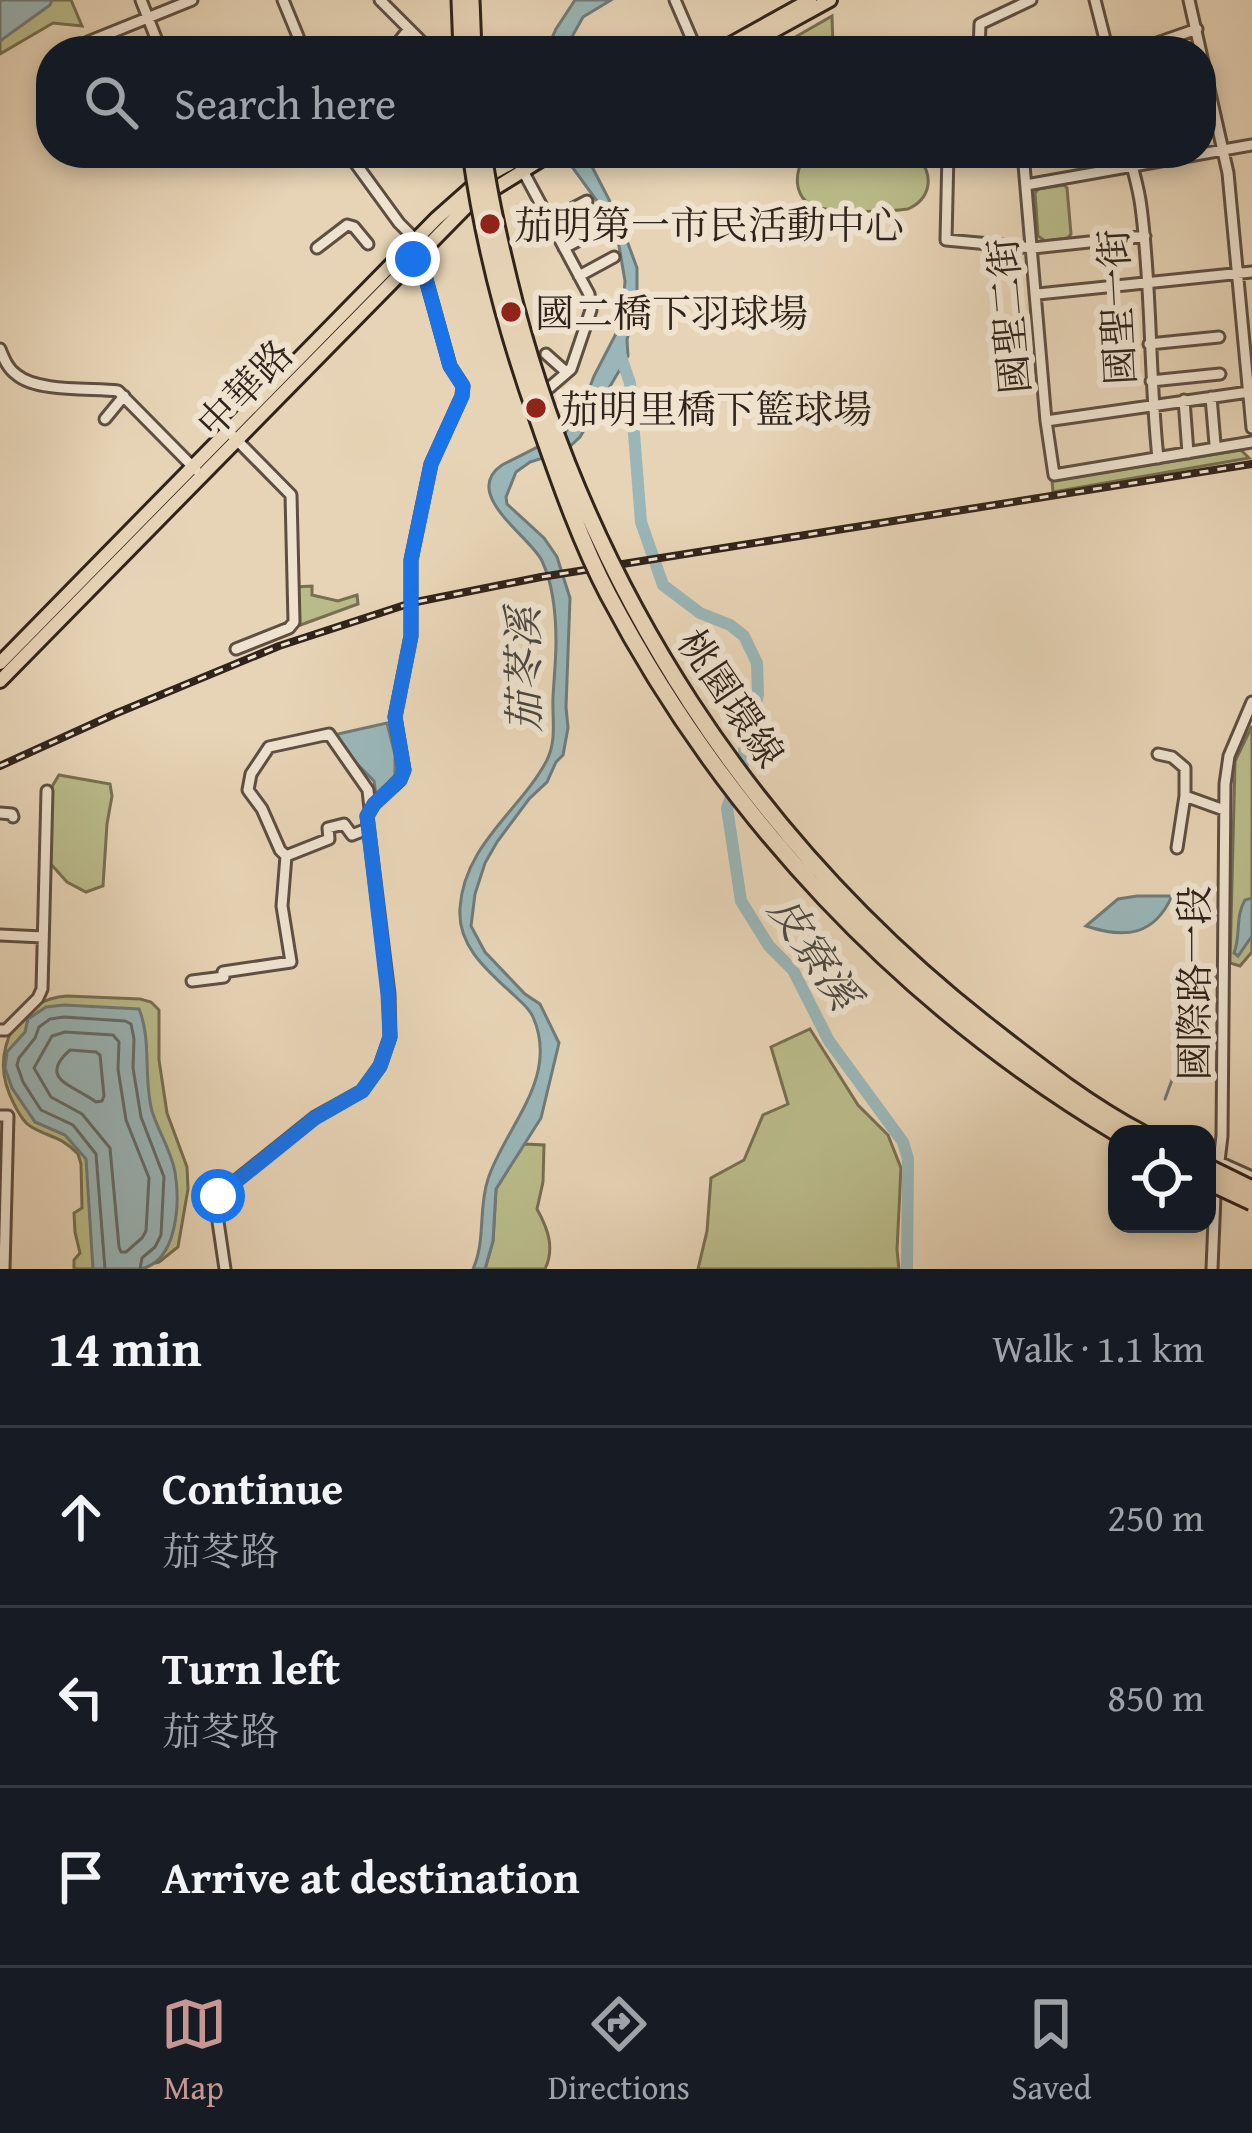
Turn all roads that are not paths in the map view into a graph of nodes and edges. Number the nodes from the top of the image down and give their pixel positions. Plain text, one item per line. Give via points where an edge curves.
1 (141, 0) edge
2 (192, 0) edge
3 (284, 0) edge
4 (380, 0) edge
5 (460, 0) edge
6 (472, 0) edge
7 (675, 0) edge
8 (810, 0) edge
9 (830, 0) edge
10 (1031, 0) edge
11 (1095, 0) edge
12 (1189, 0) edge
13 (148, 17) junction
14 (409, 29) junction
15 (1197, 29) junction
16 (102, 36) edge
17 (155, 36) edge
18 (298, 36) edge
19 (403, 36) edge
20 (416, 36) edge
21 (461, 36) edge
22 (473, 36) edge
23 (691, 36) edge
24 (745, 36) edge
25 (764, 36) edge
26 (980, 36) edge
27 (1104, 36) edge
28 (1177, 36) edge
29 (1199, 36) edge
30 (1216, 113) edge
31 (1252, 145) edge
32 (1224, 148) junction
33 (1216, 150) edge
34 (359, 168) edge
35 (473, 168) edge
36 (485, 168) edge
37 (505, 168) edge
38 (524, 168) edge
39 (948, 168) edge
40 (1024, 168) edge
41 (1132, 168) joint
42 (1026, 185) junction
43 (586, 201) dead end
44 (549, 221) junction
45 (602, 228) dead end
46 (1144, 236) junction
47 (368, 244) dead end
48 (317, 248) dead end
49 (564, 248) junction
50 (1033, 248) junction
51 (414, 250) junction
52 (614, 257) dead end
53 (1252, 272) edge
54 (1239, 273) junction
55 (579, 276) junction
56 (1147, 284) junction
57 (1037, 295) junction
58 (1219, 337) dead end
59 (1149, 344) junction
60 (0, 349) edge
61 (546, 354) dead end
62 (571, 370) junction
63 (1220, 374) dead end
64 (1151, 381) junction
65 (549, 388) dead end
66 (1250, 392) edge
67 (124, 396) junction
68 (1211, 397) junction
69 (1184, 400) junction
70 (1152, 404) junction
71 (105, 419) dead end
72 (1046, 421) junction
73 (1252, 428) edge
74 (228, 432) junction
75 (1252, 442) edge
76 (1215, 444) dead end
77 (1188, 453) junction
78 (1158, 458) junction
79 (197, 470) junction
80 (236, 649) dead end
81 (0, 663) edge
82 (0, 681) edge
83 (1252, 702) edge
84 (1158, 754) dead end
85 (47, 791) dead end
86 (1185, 796) junction
87 (370, 809) junction
88 (1224, 810) junction
89 (0, 813) edge
90 (13, 817) dead end
91 (367, 829) junction
92 (1177, 848) dead end
93 (286, 856) junction
94 (0, 935) edge
95 (43, 937) junction
96 (192, 981) dead end
97 (3, 1030) edge
98 (4, 1116) edge
99 (1128, 1125) edge
100 (1108, 1127) edge
101 (1216, 1130) edge
102 (1216, 1166) edge
103 (1216, 1167) edge
104 (1252, 1178) edge
105 (1216, 1185) edge
106 (1252, 1190) edge
107 (1252, 1202) edge
108 (1212, 1233) edge
109 (4, 1269) edge
110 (225, 1269) edge
111 (1212, 1269) edge

1 - 13 street
2 - 13 street
3 - 18 street
4 - 14 street
5 - 21 highway
6 - 22 highway
7 - 23 street
8 - 24 main road
9 - 25 main road
10 - 26 street via 980,24
11 - 27 street
12 - 15 street
13 - 16 street
13 - 17 street
14 - 19 street
14 - 20 street
15 - 28 street
15 - 29 street
30 - 32 street
31 - 32 street
32 - 33 street
32 - 54 street
34 - 51 street
35 - 100 highway, 桃園環線, bridge via 504,312 555,469 607,592 684,720 803,875 921,993
36 - 99 highway, 桃園環線, bridge via 527,351 566,462 621,584 696,712 804,854 883,938 1034,1063
37 - 51 main road, 中華路 via 480,179
38 - 44 street
39 - 50 street via 946,240
40 - 42 street, 國聖二街
41 - 42 street
41 - 46 street, 國聖一街
42 - 50 street, 國聖二街
43 - 44 street
44 - 49 street
45 - 49 street
46 - 50 street
46 - 56 street, 國聖一街
47 - 48 street via 347,225
49 - 55 street
50 - 57 street, 國聖二街
51 - 74 main road, 中華路
51 - 87 street via 463,386 431,464 411,560 411,636 395,717 404,770
52 - 55 street
53 - 54 street
54 - 56 street
54 - 66 street
55 - 62 street via 591,310
56 - 57 street
56 - 59 street, 國聖一街
57 - 72 street, 國聖二街
58 - 59 street
59 - 64 street, 國聖一街
60 - 67 street via 22,380
61 - 62 street
62 - 65 street
63 - 64 street
64 - 70 street, 國聖一街
66 - 68 street
66 - 73 street
67 - 71 street
67 - 79 street
68 - 69 street
68 - 76 street
69 - 70 street
69 - 77 street
70 - 72 street
70 - 78 street, 國聖一街
72 - 78 street, 國聖二街 via 1054,475
74 - 79 main road, 中華路
74 - 80 street via 291,495 294,622
75 - 77 street
77 - 78 street
79 - 81 main road, 中華路
79 - 82 main road, 中華路
83 - 88 street, 國際路一段 via 1226,767
84 - 86 street via 1185,768
85 - 95 street
86 - 88 street
86 - 92 street
87 - 91 street
87 - 93 street via 368,790 329,734 269,747 248,790
88 - 101 street, 國際路一段
89 - 90 street
91 - 93 street via 352,835 344,824 328,828 329,839
91 - 110 street via 390,1037 362,1091 218,1196
93 - 96 street via 282,906 291,962
94 - 95 street
95 - 97 street via 40,995
98 - 109 street
102 - 104 street
103 - 106 highway, bridge
105 - 107 highway, bridge
108 - 111 street, 國際路一段

